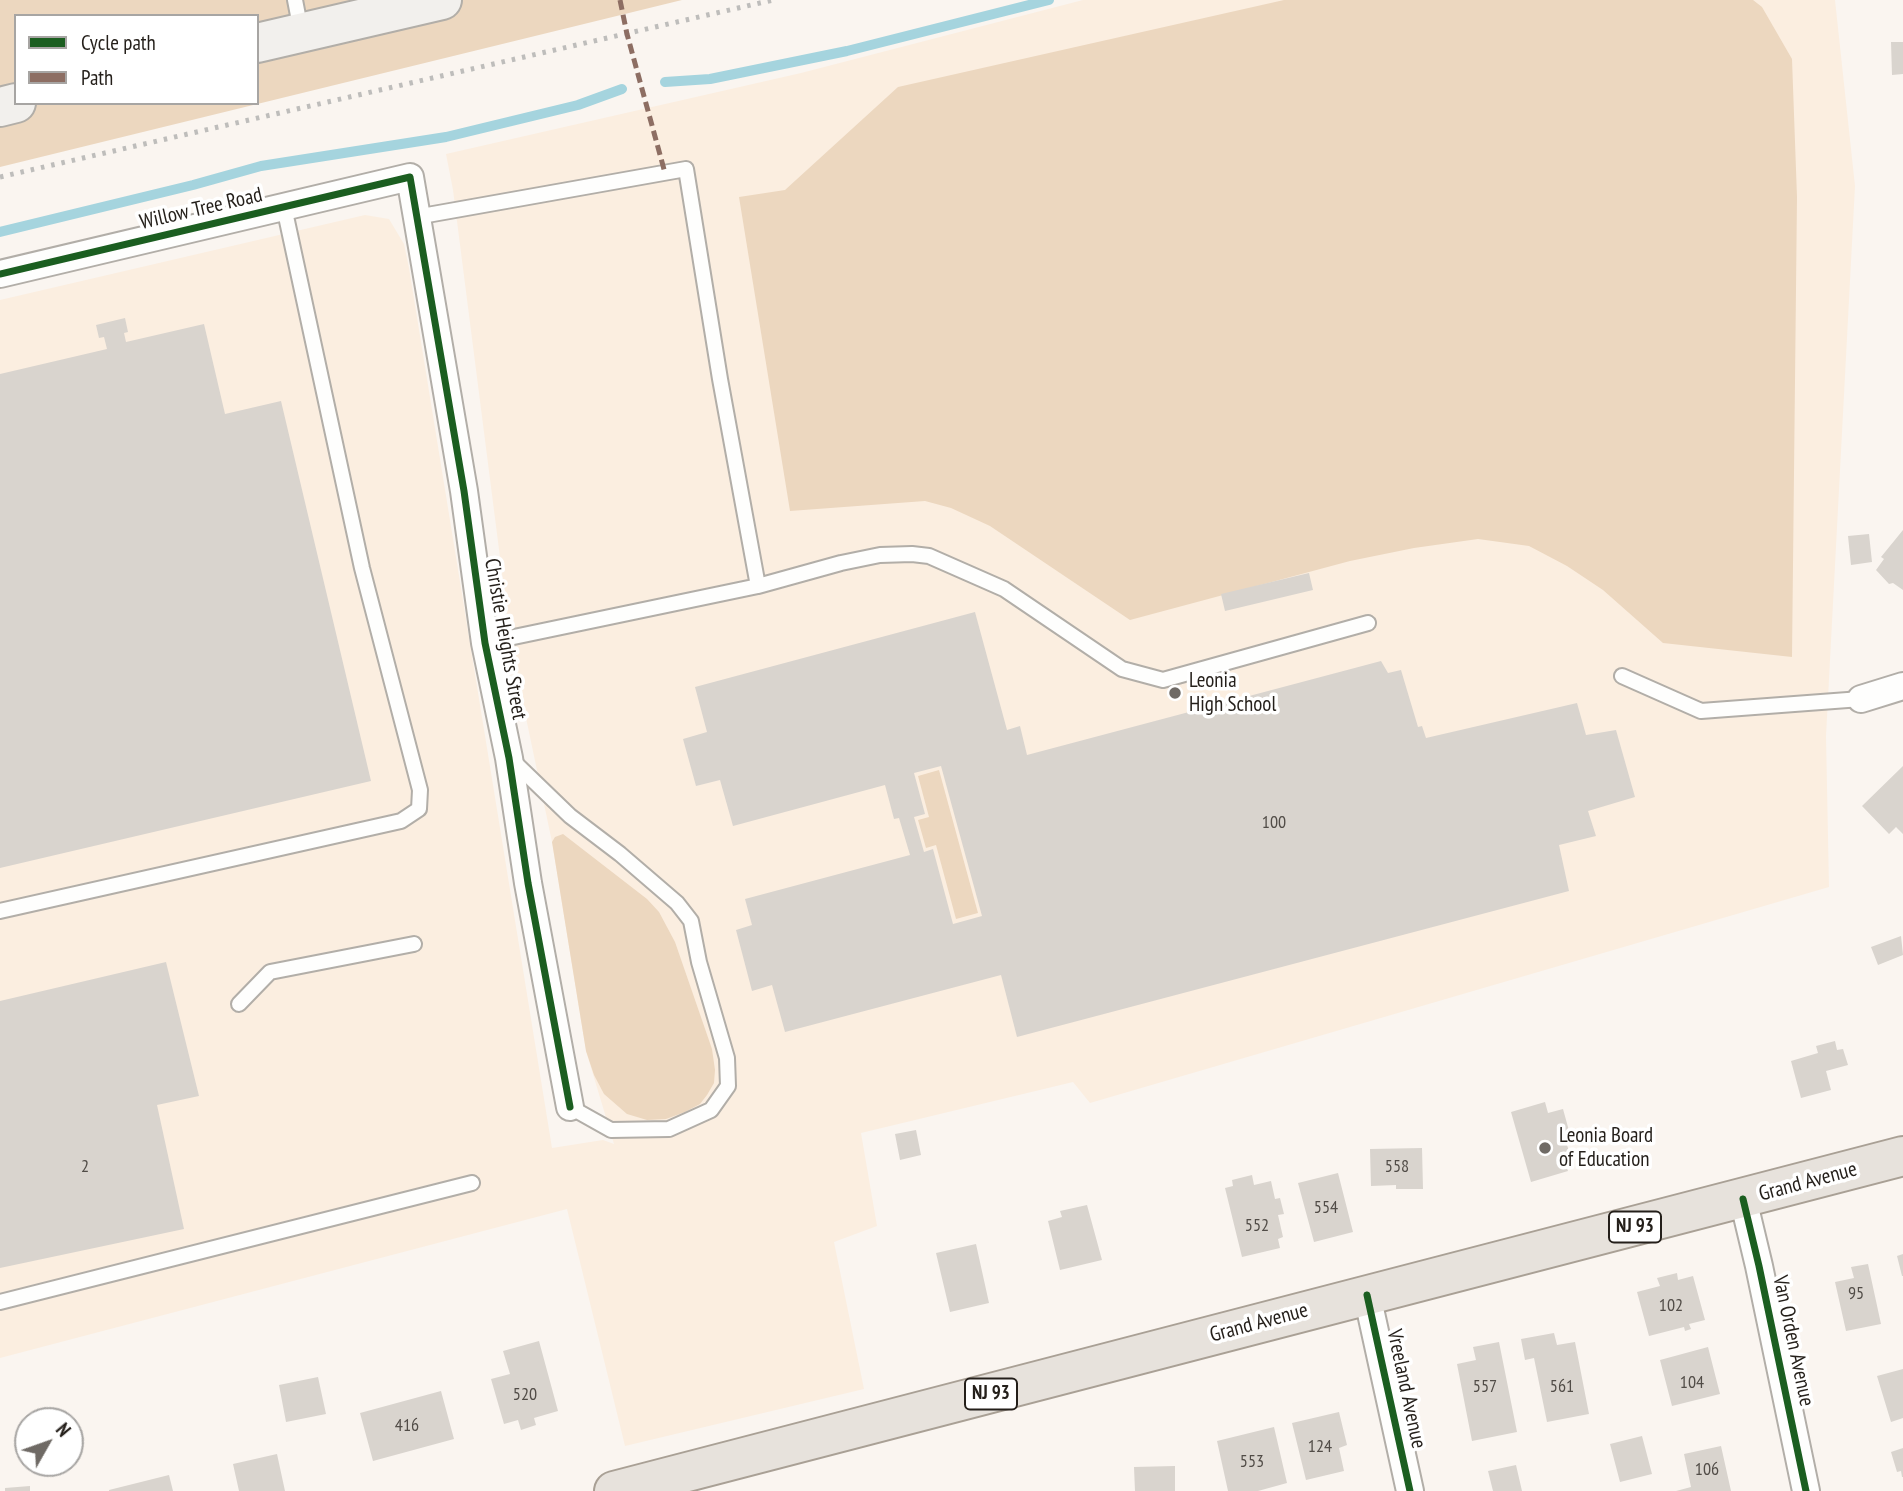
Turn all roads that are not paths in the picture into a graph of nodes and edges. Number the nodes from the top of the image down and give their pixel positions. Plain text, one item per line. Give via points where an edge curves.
1 (442, 0) edge
2 (298, 16) edge
3 (259, 42) edge
4 (410, 177) joint
5 (284, 207) junction
6 (416, 217) junction
7 (0, 274) edge
8 (758, 586) junction
9 (1368, 623) dead end
10 (485, 643) junction
11 (1622, 676) dead end
12 (1903, 686) edge
13 (1861, 699) joint
14 (509, 758) junction
15 (0, 911) edge
16 (414, 944) dead end
17 (239, 1004) dead end
18 (570, 1107) joint
19 (1903, 1156) edge
20 (472, 1183) dead end
21 (1743, 1199) junction
22 (1367, 1295) junction
23 (0, 1303) edge
24 (617, 1491) edge
25 (1410, 1491) edge
26 (1806, 1491) edge

1 - 2 street
2 - 3 street
4 - 5 street, Willow Tree Road
4 - 6 street, Christie Heights Street
5 - 7 street, Willow Tree Road
5 - 15 lane via 362,568 420,790 419,809 401,821
6 - 8 lane via 686,169
6 - 10 street, Christie Heights Street via 464,491
8 - 9 lane via 880,555 929,556 1004,589 1122,669 1163,680
8 - 10 lane
10 - 14 street, Christie Heights Street
11 - 13 lane via 1702,711
12 - 13 street
14 - 18 street, Christie Heights Street
14 - 18 lane via 570,816 677,903 691,921 727,1058 728,1086 711,1110 669,1129 611,1129
16 - 17 lane via 270,972
19 - 21 main road, Grand Avenue / NJ 93
20 - 23 lane
21 - 22 main road, Grand Avenue / NJ 93
21 - 26 street, Van Orden Avenue
22 - 24 main road, Grand Avenue / NJ 93
22 - 25 street, Vreeland Avenue

